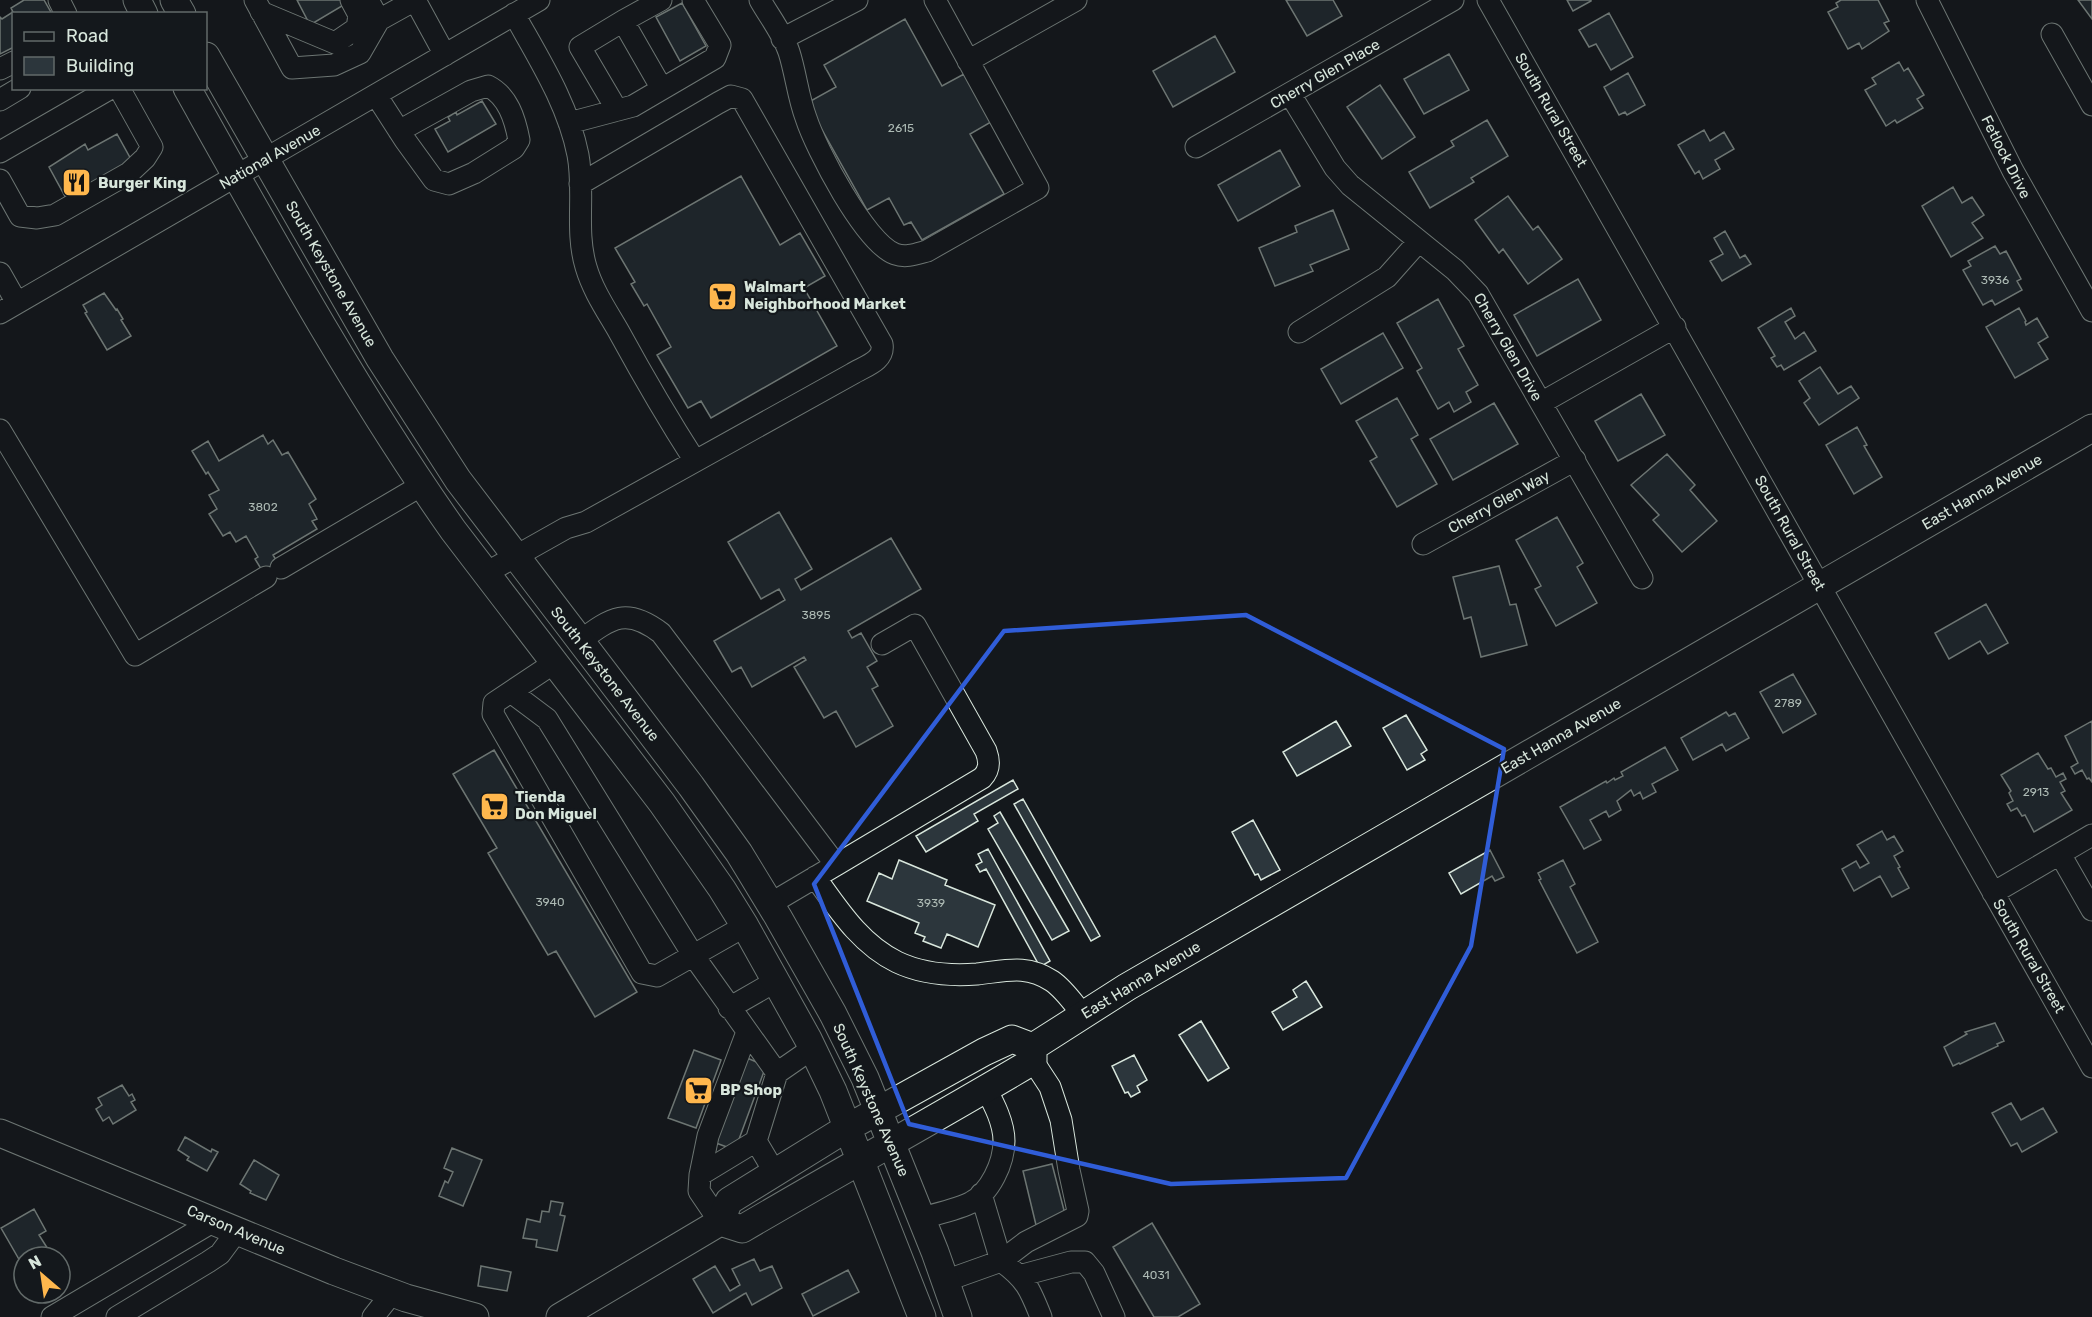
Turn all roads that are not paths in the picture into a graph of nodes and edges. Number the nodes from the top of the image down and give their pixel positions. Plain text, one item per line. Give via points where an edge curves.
1 (351, 0) edge
2 (368, 0) edge
3 (415, 0) edge
4 (539, 0) edge
5 (661, 0) edge
6 (693, 0) edge
7 (760, 0) edge
8 (856, 0) edge
9 (935, 0) edge
10 (1076, 0) edge
11 (1453, 0) edge
12 (1488, 0) edge
13 (1927, 0) edge
14 (258, 6) edge
15 (514, 14) junction
16 (379, 20) junction
17 (623, 21) junction
18 (2052, 34) dead end
19 (782, 39) junction
20 (445, 55) junction
21 (207, 58) edge
22 (968, 62) junction
23 (662, 89) junction
24 (17, 90) edge
25 (108, 90) edge
26 (121, 90) edge
27 (188, 90) edge
28 (1290, 94) junction
29 (376, 95) junction
30 (0, 100) edge
31 (2092, 105) edge
32 (617, 110) junction
33 (569, 123) junction
34 (399, 131) junction
35 (1196, 147) dead end
36 (0, 152) edge
37 (265, 161) junction
38 (237, 177) junction
39 (0, 180) edge
40 (580, 184) junction
41 (1419, 241) junction
42 (0, 273) edge
43 (9, 308) edge
44 (2092, 311) edge
45 (1674, 327) junction
46 (1299, 332) dead end
47 (1541, 403) junction
48 (2092, 428) edge
49 (0, 430) edge
50 (1575, 460) junction
51 (695, 461) junction
52 (422, 485) junction
53 (1423, 544) dead end
54 (515, 557) junction
55 (486, 573) junction
56 (1642, 578) dead end
57 (1820, 586) junction
58 (580, 641) junction
59 (882, 644) dead end
60 (554, 663) junction
61 (511, 692) junction
62 (2092, 836) edge
63 (2060, 854) junction
64 (836, 865) junction
65 (815, 877) junction
66 (1993, 893) junction
67 (770, 904) junction
68 (2092, 910) edge
69 (745, 926) junction
70 (693, 955) junction
71 (776, 981) junction
72 (729, 1008) junction
73 (1083, 1015) junction
74 (747, 1032) junction
75 (813, 1048) junction
76 (1033, 1054) junction
77 (2092, 1067) edge
78 (777, 1073) junction
79 (986, 1089) junction
80 (879, 1112) junction
81 (847, 1128) junction
82 (0, 1133) edge
83 (756, 1141) junction
84 (892, 1144) junction
85 (859, 1160) junction
86 (775, 1173) junction
87 (700, 1175) junction
88 (981, 1194) junction
89 (921, 1218) junction
90 (720, 1222) junction
91 (226, 1226) junction
92 (1001, 1261) junction
93 (1019, 1276) junction
94 (945, 1281) junction
95 (393, 1292) junction
96 (52, 1317) edge
97 (117, 1317) edge
98 (374, 1317) edge
99 (475, 1317) edge
100 (560, 1317) edge
101 (922, 1317) edge
102 (957, 1317) edge
103 (1041, 1317) edge
104 (1114, 1317) edge

1 - 14 street via 359,15 357,28 335,44
2 - 16 street
3 - 16 street
3 - 20 street
4 - 15 street, National Avenue
5 - 17 street
6 - 23 street via 720,45 715,58
7 - 19 street
8 - 19 street
9 - 22 street
10 - 22 street
11 - 28 street, Cherry Glen Place
12 - 45 street, South Rural Street
13 - 44 street, Fetlock Drive via 2013,171
14 - 16 street via 292,68 334,65 360,53
15 - 20 street, National Avenue
15 - 33 street
17 - 23 street
17 - 32 street via 580,46
18 - 31 street
19 - 22 street via 789,50 814,139 855,212 882,245 895,254 909,256 927,251 1038,188
20 - 29 street, National Avenue
21 - 37 main road, South Keystone Avenue
23 - 32 street via 633,106
24 - 30 street
25 - 36 street
26 - 39 street via 152,147 129,173 56,215 37,218 20,216
27 - 38 main road, South Keystone Avenue
28 - 35 street, Cherry Glen Place
28 - 41 street, Cherry Glen Drive via 1341,175
29 - 34 street
29 - 37 street, National Avenue
32 - 33 street
33 - 40 street via 578,155
34 - 34 street via 434,180 449,184 514,148 519,140 510,109 497,91 488,86 471,91
37 - 38 street, National Avenue
37 - 54 main road, South Keystone Avenue via 380,359 458,480
38 - 43 street, National Avenue
38 - 52 main road, South Keystone Avenue via 363,395
40 - 51 street via 581,243 594,290
40 - 51 street via 725,99 742,99 882,344 880,357
41 - 46 street via 1387,278
41 - 47 street, Cherry Glen Drive via 1461,274 1479,294
42 - 43 street
45 - 47 street
45 - 57 street, South Rural Street
47 - 50 street, Cherry Glen Drive
48 - 57 main road, East Hanna Avenue
49 - 52 street via 135,655
50 - 53 street, Cherry Glen Way
50 - 56 street, Cherry Glen Drive
51 - 54 street
52 - 55 main road, South Keystone Avenue
54 - 55 street
54 - 58 main road, South Keystone Avenue
55 - 60 main road, South Keystone Avenue
57 - 66 street, South Rural Street
57 - 73 main road, East Hanna Avenue
58 - 60 main road
58 - 64 street via 599,626 622,616 634,617 662,633
58 - 67 main road, South Keystone Avenue via 719,823
59 - 64 street via 915,625 990,762 982,778
60 - 61 street
60 - 69 main road, South Keystone Avenue via 662,803
61 - 70 street via 547,719
61 - 70 street via 494,703 493,714 642,973 657,976
62 - 63 street
63 - 66 street
63 - 68 street
64 - 65 street
65 - 67 street
65 - 73 street via 850,925 871,946 897,962 934,974 1033,971 1054,982
66 - 77 street, South Rural Street
67 - 80 main road, South Keystone Avenue via 833,1014
69 - 70 street
69 - 71 main road, South Keystone Avenue
70 - 72 street
71 - 72 street
71 - 75 main road, South Keystone Avenue
72 - 74 street
73 - 76 main road, East Hanna Avenue
74 - 78 street
74 - 87 street via 708,1136
75 - 78 street
75 - 81 main road, South Keystone Avenue
76 - 79 main road, East Hanna Avenue
76 - 80 main road via 1012,1039
76 - 92 street via 1061,1120 1078,1211 1072,1220 1026,1242
78 - 83 street
79 - 84 main road, East Hanna Avenue
79 - 88 street via 1005,1141 998,1171
80 - 81 main road
80 - 84 main road, South Keystone Avenue
81 - 85 main road, South Keystone Avenue
81 - 86 main road
82 - 91 main road, Carson Avenue
83 - 86 street
83 - 87 street
84 - 85 main road, East Hanna Avenue
84 - 89 main road, South Keystone Avenue
85 - 90 main road, East Hanna Avenue via 742,1228
85 - 101 main road, South Keystone Avenue
86 - 90 main road via 729,1201
87 - 90 street via 699,1191
88 - 89 street via 970,1203
88 - 92 street
89 - 94 main road, South Keystone Avenue
90 - 100 main road
91 - 95 main road, Carson Avenue
91 - 96 street
91 - 97 street via 220,1254
92 - 93 street
92 - 94 street
93 - 103 street via 1027,1284
93 - 104 street via 1071,1262 1086,1262
94 - 102 main road, South Keystone Avenue
95 - 98 street
95 - 99 main road, Carson Avenue

